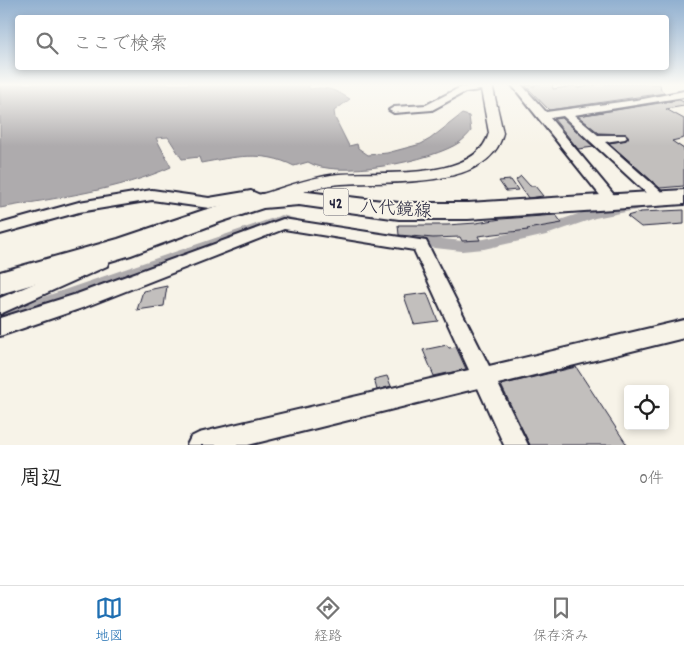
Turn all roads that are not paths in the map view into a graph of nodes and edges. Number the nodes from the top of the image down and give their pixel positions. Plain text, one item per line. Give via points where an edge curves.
1 (436, 105) edge
2 (490, 105) edge
3 (534, 105) edge
4 (617, 105) edge
5 (394, 110) dead end
6 (566, 113) junction
7 (543, 116) junction
8 (621, 138) dead end
9 (595, 139) junction
10 (684, 197) edge
11 (660, 198) junction
12 (262, 201) junction
13 (612, 201) junction
14 (0, 229) edge
15 (122, 248) junction
16 (0, 283) edge
17 (0, 306) edge
18 (0, 327) edge
19 (684, 329) edge
20 (483, 377) junction
21 (199, 445) edge
22 (516, 445) edge

1 - 5 street
2 - 12 street via 495,137 489,150 476,161 428,175 307,184
3 - 7 street
4 - 6 street
6 - 7 street
6 - 9 street
7 - 13 street
8 - 9 street
9 - 11 street
10 - 11 main road, 八代鏡線 / 42
11 - 13 main road, 八代鏡線 / 42
12 - 13 main road, 八代鏡線 / 42 via 299,198 398,211 468,211
12 - 14 street via 251,196 209,203 152,195 79,208
12 - 15 main road, 八代鏡線 / 42
15 - 16 main road, 八代鏡線 / 42
15 - 17 street via 101,261
18 - 20 street via 79,301 282,224 420,245
19 - 20 street
20 - 21 street
20 - 22 street

